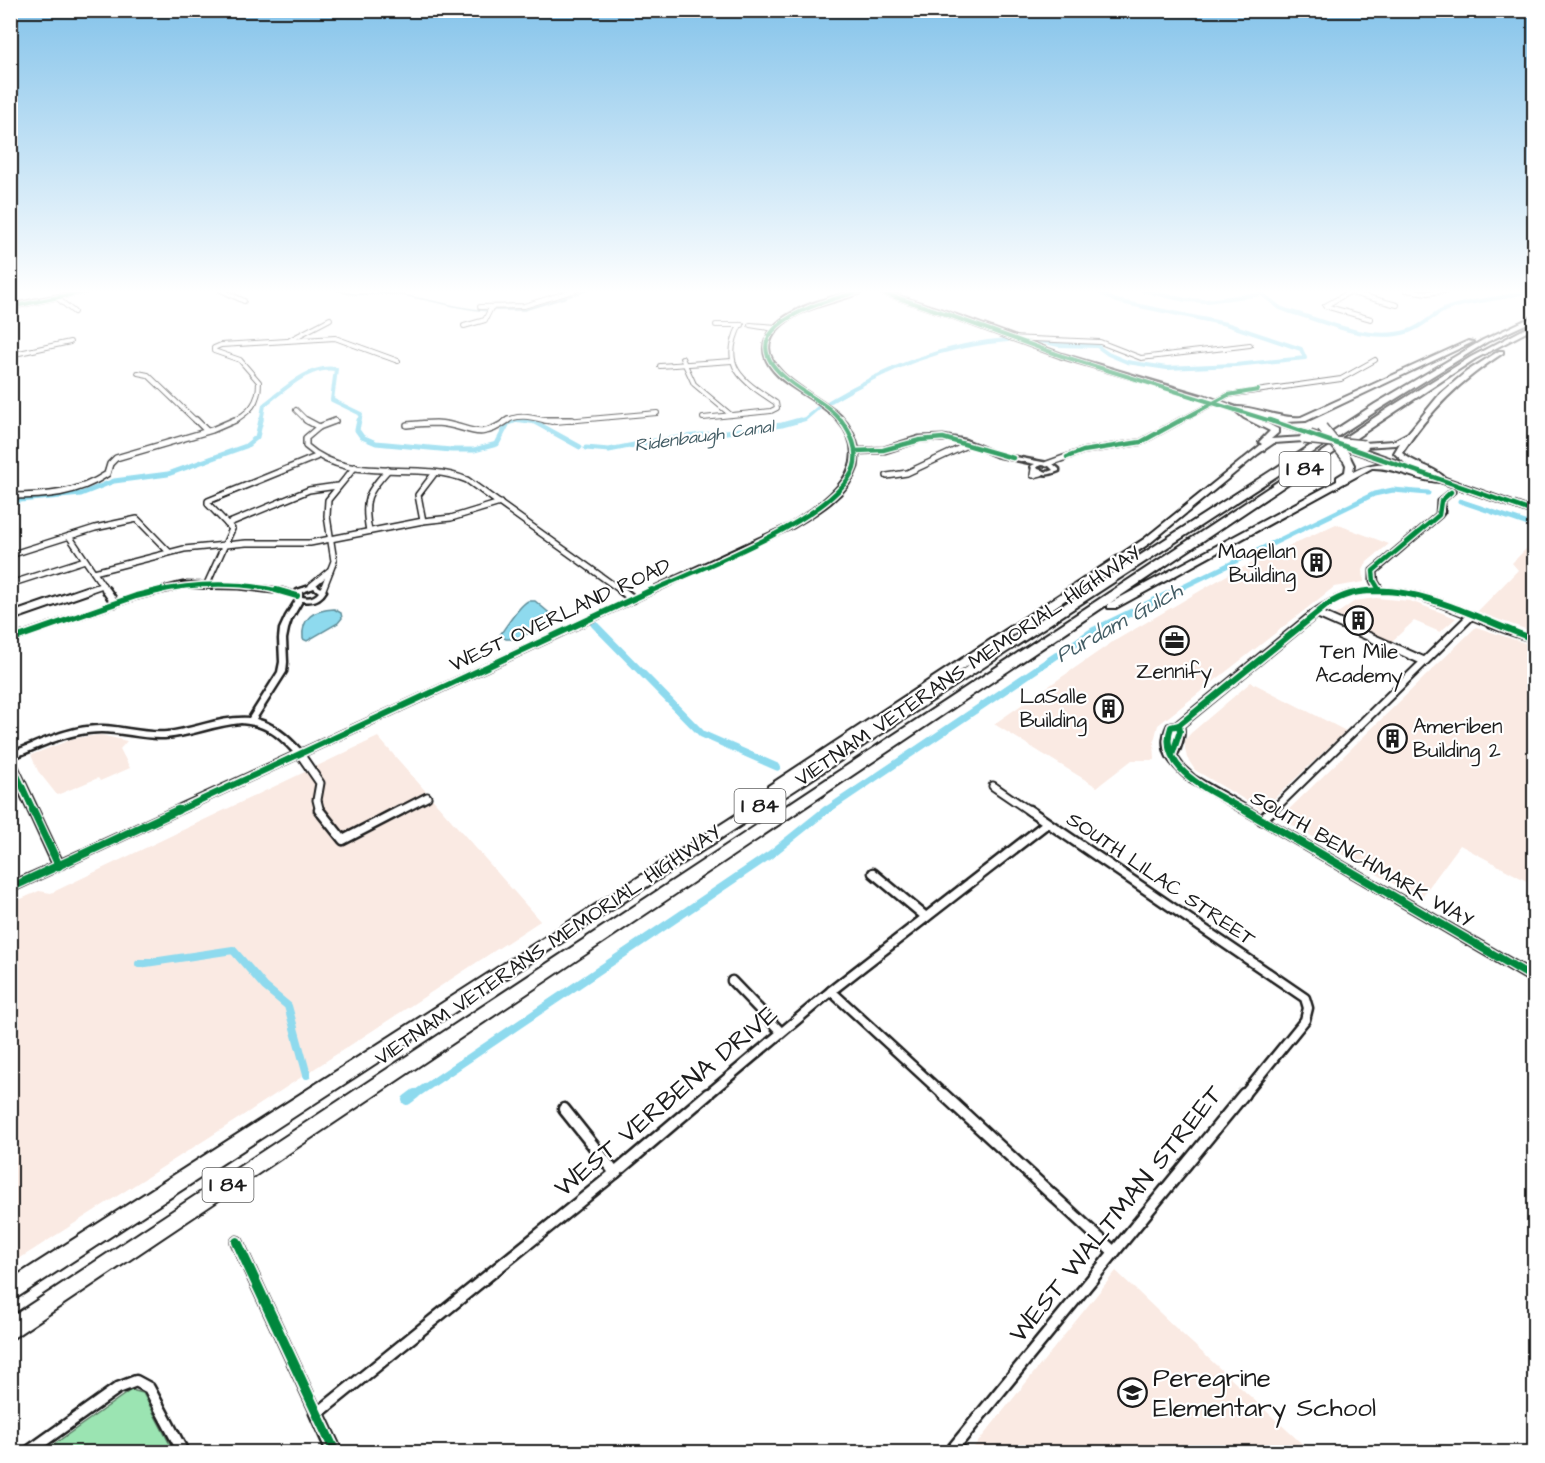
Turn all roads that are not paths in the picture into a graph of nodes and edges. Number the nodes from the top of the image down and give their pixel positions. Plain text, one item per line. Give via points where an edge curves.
1 (235, 358) edge
2 (391, 358) edge
3 (682, 358) dead end
4 (769, 358) edge
5 (1076, 358) edge
6 (1076, 358) edge
7 (1433, 358) edge
8 (1455, 358) edge
9 (1474, 358) edge
10 (1492, 358) edge
11 (1375, 360) dead end
12 (398, 361) dead end
13 (732, 361) joint
14 (683, 364) junction
15 (660, 366) dead end
16 (1106, 368) junction
17 (138, 374) dead end
18 (1334, 405) junction
19 (1237, 409) junction
20 (296, 410) dead end
21 (657, 413) dead end
22 (731, 415) junction
23 (703, 418) dead end
24 (335, 421) dead end
25 (407, 425) dead end
26 (319, 427) junction
27 (207, 431) junction
28 (1410, 434) junction
29 (1307, 437) junction
30 (1336, 443) junction
31 (969, 444) junction
32 (1361, 447) junction
33 (855, 451) junction
34 (1255, 452) junction
35 (316, 457) junction
36 (1067, 457) junction
37 (1013, 458) junction
38 (1044, 464) junction
39 (355, 467) junction
40 (1034, 468) junction
41 (388, 470) junction
42 (1054, 471) junction
43 (434, 474) junction
44 (887, 476) dead end
45 (1443, 480) junction
46 (1334, 484) junction
47 (336, 486) junction
48 (1451, 492) dead end
49 (10, 496) edge
50 (500, 503) junction
51 (1534, 510) edge
52 (423, 521) junction
53 (227, 524) junction
54 (369, 531) junction
55 (69, 537) junction
56 (330, 539) junction
57 (226, 544) junction
58 (169, 552) junction
59 (10, 555) edge
60 (85, 560) junction
61 (332, 569) junction
62 (94, 572) junction
63 (10, 584) edge
64 (207, 584) junction
65 (103, 585) junction
66 (311, 586) junction
67 (302, 589) junction
68 (323, 589) junction
69 (282, 591) junction
70 (1380, 591) junction
71 (298, 598) junction
72 (633, 599) junction
73 (311, 600) junction
74 (115, 603) junction
75 (1316, 613) junction
76 (1471, 616) junction
77 (10, 617) edge
78 (1080, 619) junction
79 (289, 620) junction
80 (1534, 639) edge
81 (10, 640) edge
82 (1424, 662) junction
83 (251, 721) junction
84 (300, 754) junction
85 (10, 758) edge
86 (993, 786) dead end
87 (427, 797) dead end
88 (1262, 820) junction
89 (1046, 824) junction
90 (697, 847) junction
91 (59, 866) junction
92 (873, 873) dead end
93 (10, 888) edge
94 (926, 917) junction
95 (1534, 978) edge
96 (732, 981) dead end
97 (831, 991) junction
98 (1308, 1002) joint
99 (781, 1032) junction
100 (564, 1108) dead end
101 (615, 1173) junction
102 (237, 1242) dead end
103 (1114, 1252) junction
104 (10, 1292) edge
105 (10, 1330) edge
106 (317, 1414) junction
107 (28, 1452) edge
108 (183, 1452) edge
109 (335, 1452) edge
110 (950, 1452) edge

1 - 27 street via 259,382 258,402 247,414
2 - 12 street
3 - 14 street
4 - 33 street via 783,378 839,417 853,438
5 - 16 main road
6 - 16 main road
7 - 18 highway
8 - 90 highway, VIETNAM VETERANS MEMORIAL HIGHWAY / I 84
9 - 78 highway, VIETNAM VETERANS MEMORIAL HIGHWAY / I 84
10 - 28 highway via 1448,389
11 - 36 street via 1341,379 1228,395 1141,442
13 - 14 street
13 - 22 street via 738,374 776,403 777,408
14 - 15 street
14 - 22 street via 696,386
16 - 19 main road, bridge
17 - 27 street via 148,375
18 - 19 highway via 1295,421
18 - 30 highway, bridge via 1321,416 1322,427
19 - 29 main road
19 - 34 highway via 1275,431
20 - 26 street
21 - 25 street via 553,422 512,417 484,433 437,423
22 - 23 street
24 - 26 street
26 - 35 street via 308,434 305,442
27 - 49 street via 116,458 107,474 84,488 52,495
28 - 32 highway via 1395,443
28 - 45 highway via 1398,453 1434,471
29 - 30 highway, bridge
29 - 34 highway via 1272,441
30 - 32 highway, bridge
30 - 46 highway, bridge via 1350,465 1349,473
31 - 33 street via 933,437 885,450
31 - 37 street
31 - 44 street via 907,473
32 - 45 main road
33 - 72 street, WEST OVERLAND ROAD via 846,483 823,507
34 - 90 highway via 1148,541 756,799
35 - 39 street
35 - 53 street via 208,501
36 - 38 street
36 - 42 street
37 - 38 street
37 - 40 street
38 - 40 street
38 - 42 street
39 - 41 street
39 - 47 street
40 - 42 street via 1041,473
41 - 43 street
41 - 54 street via 364,502
43 - 50 street via 459,477
43 - 52 street via 418,495
45 - 46 highway via 1377,465
45 - 51 main road
46 - 78 highway via 1106,610
47 - 53 street via 309,490
47 - 56 street via 326,504
48 - 70 street via 1441,501 1439,515 1372,571
50 - 52 street via 464,515
50 - 72 street
52 - 54 street
53 - 57 street via 232,529
54 - 56 street
55 - 58 street via 137,519
55 - 59 street
55 - 60 street
56 - 57 street via 289,545
56 - 61 street
57 - 58 street
57 - 64 street
58 - 62 street
60 - 62 street
60 - 63 street
61 - 66 street
61 - 68 street
62 - 65 street
64 - 69 street
64 - 74 street via 183,585
65 - 74 street
65 - 77 street
66 - 67 street
66 - 68 street
67 - 69 street
67 - 71 street
68 - 73 street via 321,595
69 - 71 street
70 - 75 street via 1336,598
70 - 76 street via 1426,599
71 - 73 street
71 - 79 street
72 - 84 street, WEST OVERLAND ROAD
73 - 79 street
74 - 81 street
75 - 82 street
75 - 88 street, SOUTH BENCHMARK WAY via 1179,726 1175,760 1197,782
76 - 80 street
76 - 82 street
78 - 105 highway, VIETNAM VETERANS MEMORIAL HIGHWAY / I 84
79 - 83 street via 283,633 282,672
82 - 88 street
83 - 84 street via 283,734
83 - 85 street via 167,735 102,729 80,731
84 - 87 street via 320,783 319,810 343,840
84 - 91 street, WEST OVERLAND ROAD
85 - 91 street
86 - 89 street, SOUTH LILAC STREET
88 - 95 street, SOUTH BENCHMARK WAY
89 - 94 street, WEST VERBENA DRIVE
89 - 98 street, SOUTH LILAC STREET
90 - 104 highway, VIETNAM VETERANS MEMORIAL HIGHWAY / I 84
91 - 93 street, WEST OVERLAND ROAD
92 - 94 street
94 - 97 street, WEST VERBENA DRIVE
96 - 99 street
97 - 99 street, WEST VERBENA DRIVE
97 - 103 street
98 - 103 street, WEST WALTMAN STREET via 1305,1020
99 - 101 street, WEST VERBENA DRIVE
100 - 101 street
101 - 106 street, WEST VERBENA DRIVE
102 - 106 street
103 - 110 street, WEST WALTMAN STREET
106 - 109 street
107 - 108 street via 118,1388 136,1381 149,1388

